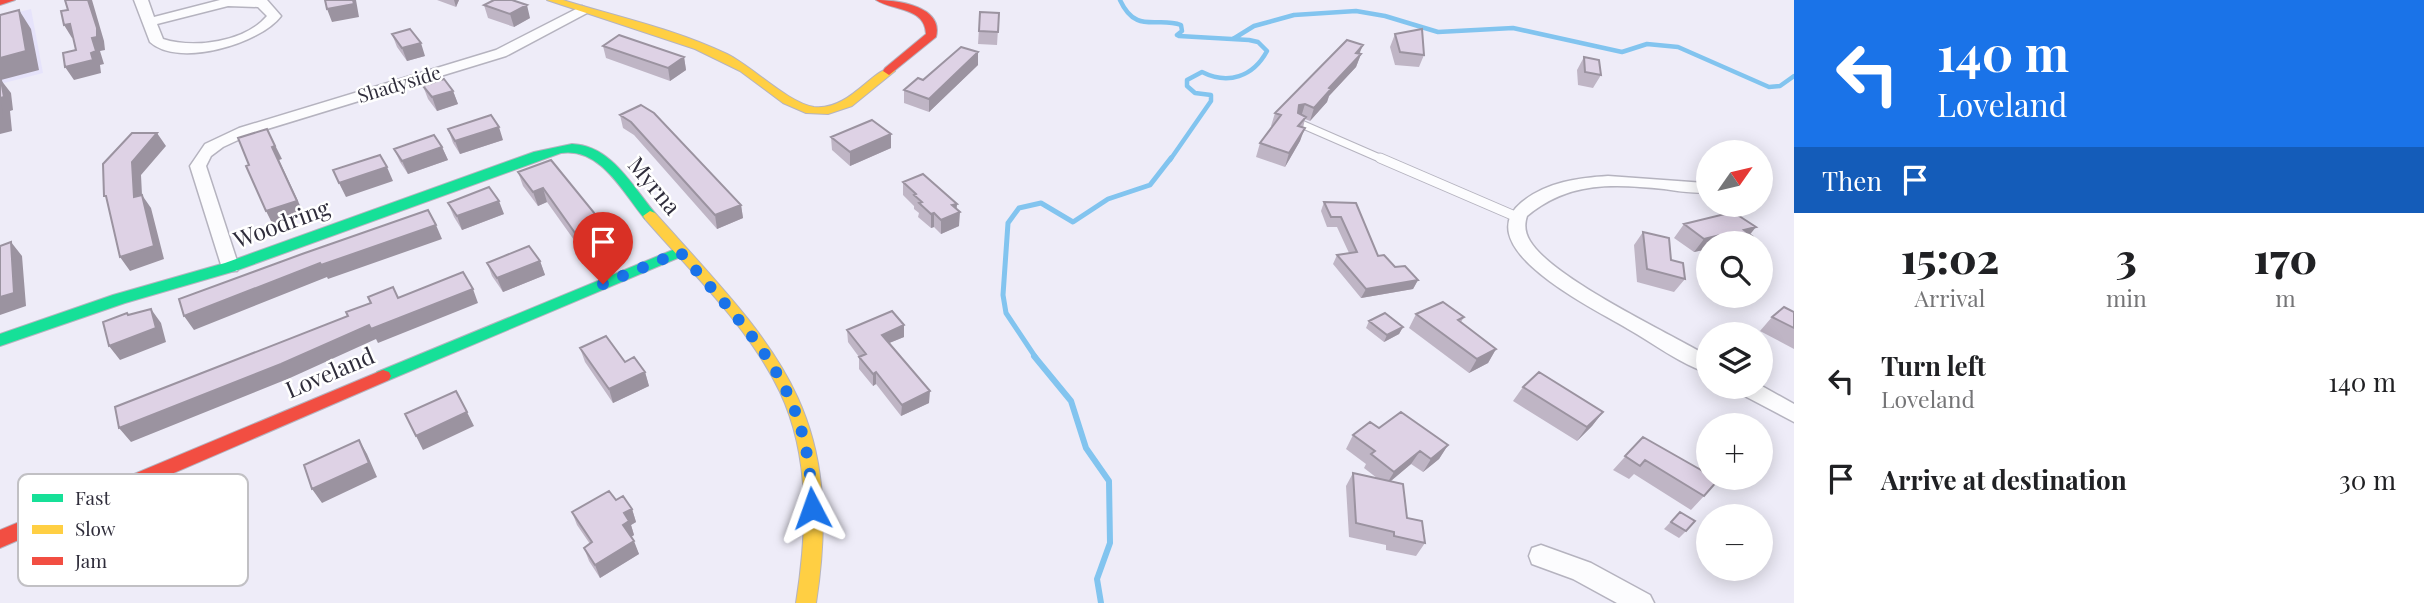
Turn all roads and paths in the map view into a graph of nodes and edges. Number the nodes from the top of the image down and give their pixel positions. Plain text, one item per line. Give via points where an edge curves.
1 (10, 0) edge
2 (141, 0) edge
3 (552, 0) edge
4 (881, 0) edge
5 (0, 2) edge
6 (582, 10) junction
7 (149, 22) junction
8 (1299, 123) edge
9 (212, 148) joint
10 (578, 148) joint
11 (1696, 187) edge
12 (1517, 217) junction
13 (680, 252) junction
14 (230, 267) junction
15 (0, 340) edge
16 (1696, 358) edge
17 (1767, 399) edge
18 (1794, 414) edge
19 (147, 474) edge
20 (18, 531) edge
21 (0, 539) edge
22 (1541, 555) dead end
23 (806, 603) edge
24 (1641, 603) edge

1 - 5 street
2 - 7 street
3 - 6 street
4 - 6 street via 925,15 933,26 932,35 852,102 821,110 793,104 759,76 717,55
6 - 9 street, Shadyside via 501,52 245,131
7 - 7 street via 157,42 194,48 248,35 274,16 262,3 242,1
8 - 12 lane
9 - 14 street via 198,166
10 - 13 street, Myrna via 600,158
10 - 14 street, Woodring via 539,155
11 - 12 street via 1577,184 1540,196
12 - 16 street via 1519,239 1548,270
13 - 19 street, Loveland
13 - 23 street, Myrna via 752,336 791,397 802,429 812,493 813,546
14 - 15 street, Woodring
17 - 18 street
20 - 21 street, Loveland
22 - 24 street

